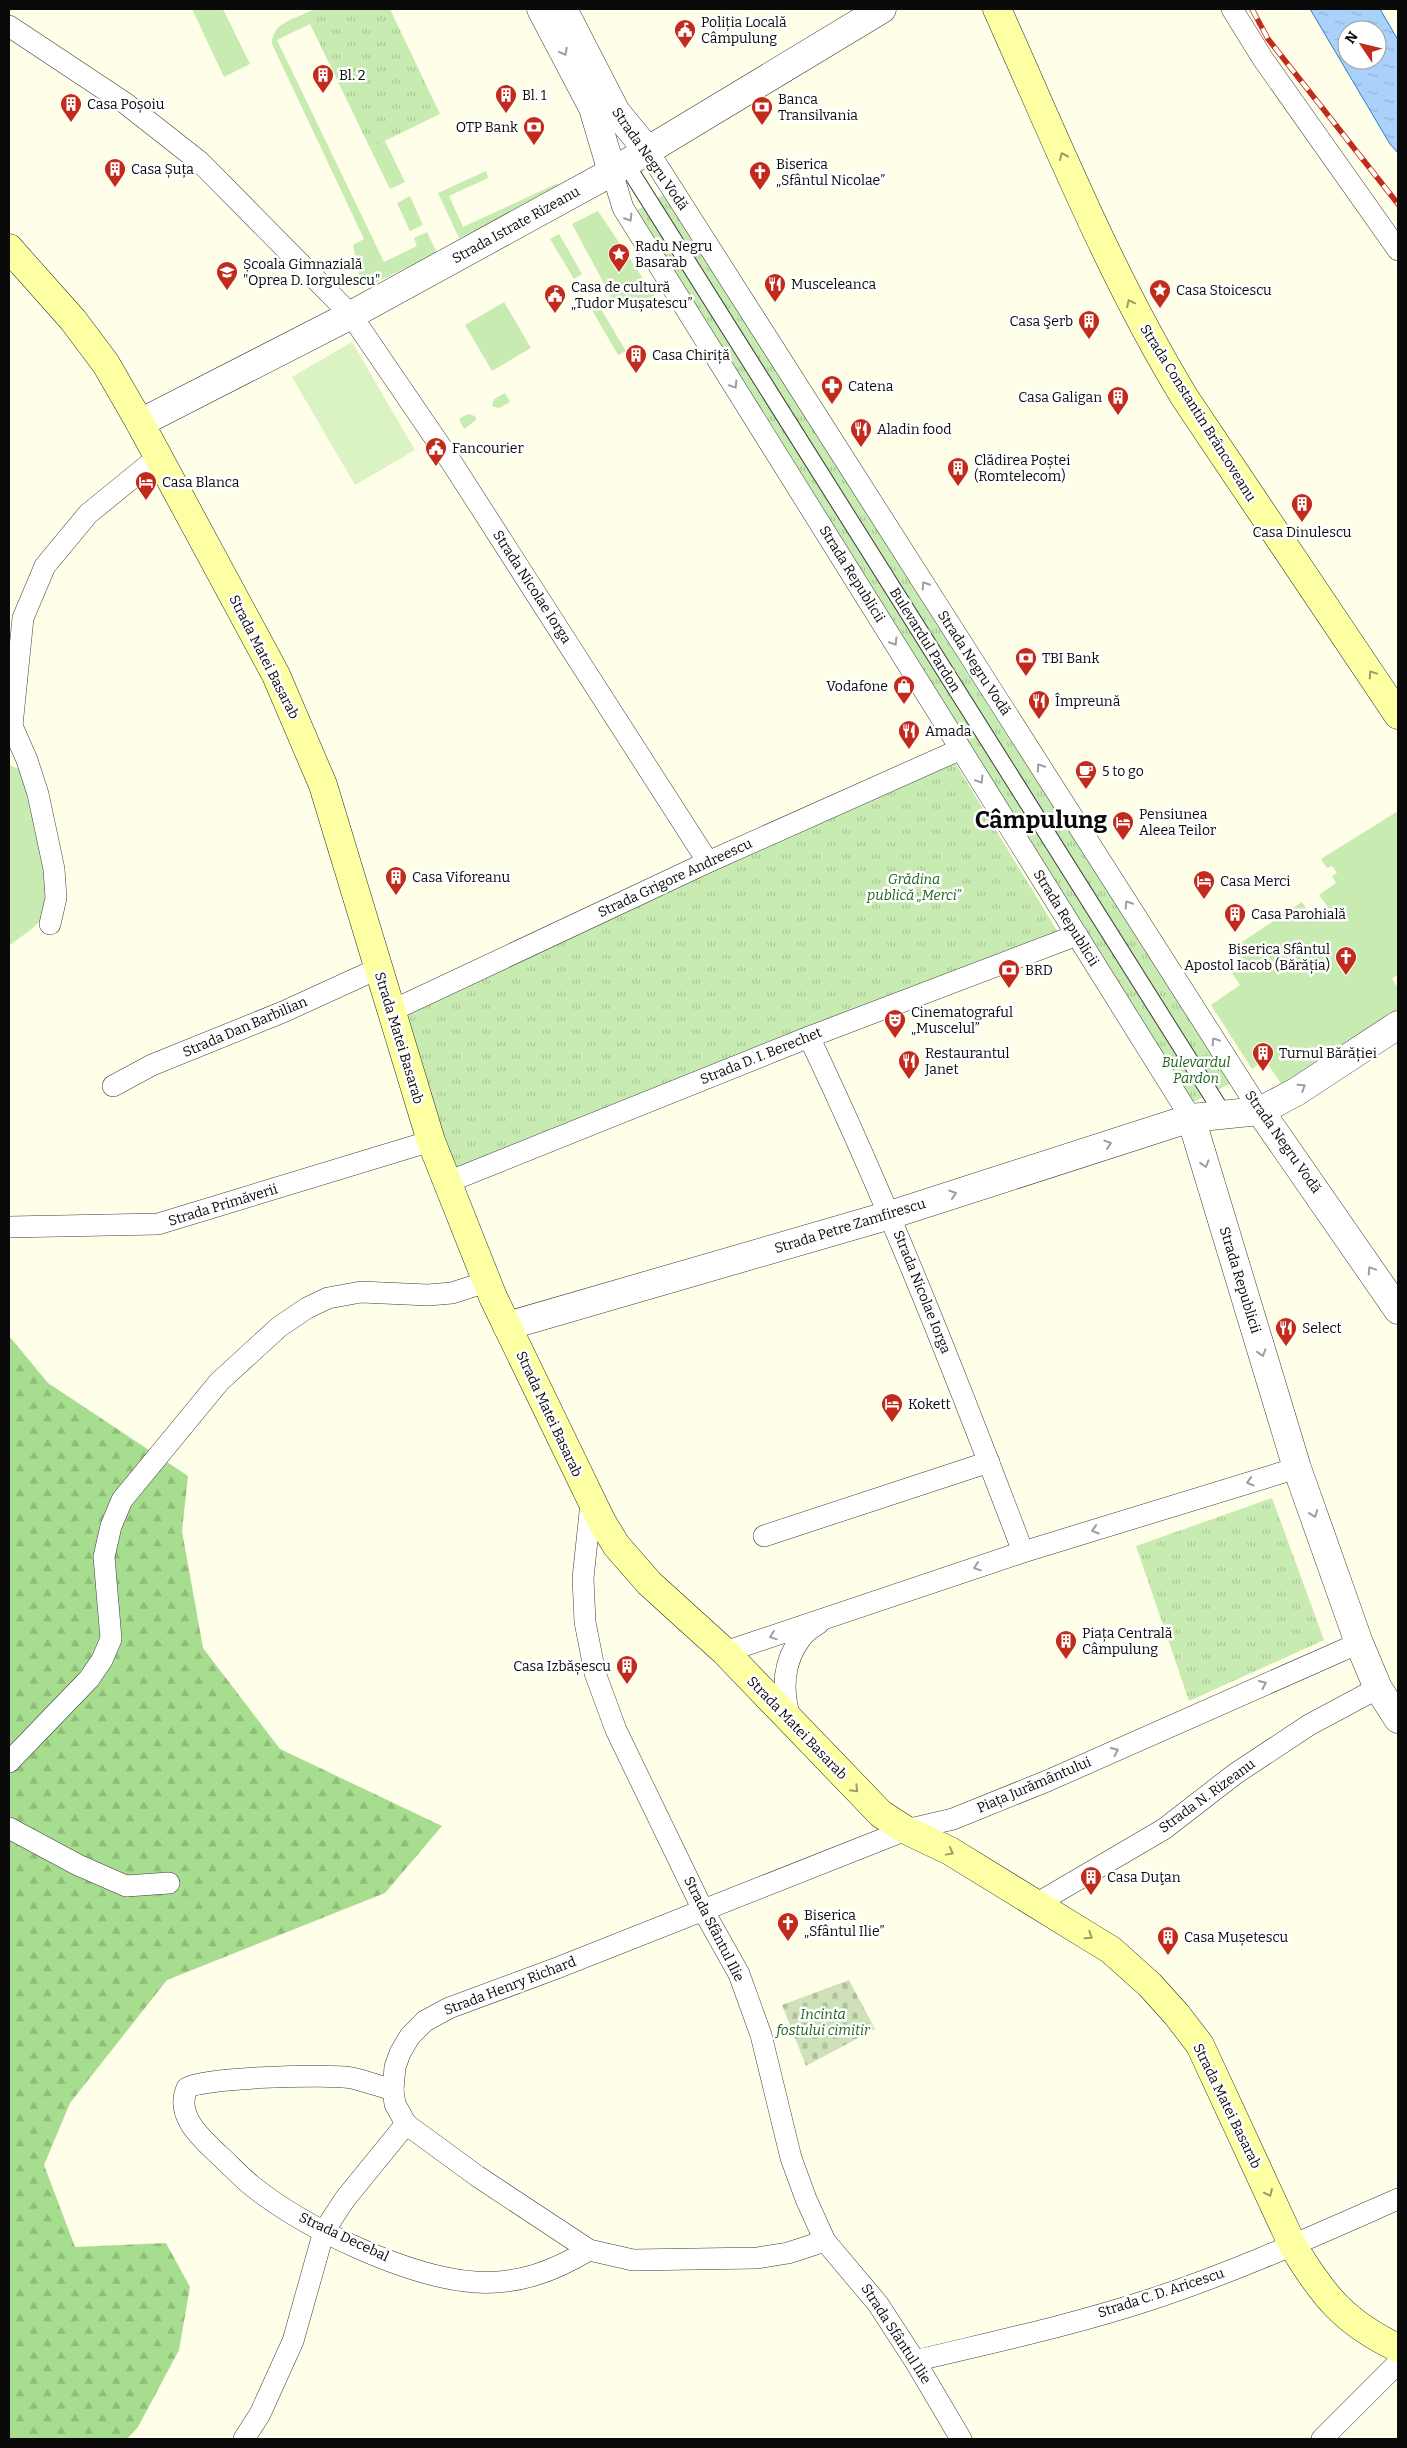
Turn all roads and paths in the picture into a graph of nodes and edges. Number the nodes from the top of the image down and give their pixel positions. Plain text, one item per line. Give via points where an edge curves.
1 (541, 9) edge
2 (563, 9) edge
3 (882, 9) edge
4 (998, 9) edge
5 (1232, 9) edge
6 (9, 26) edge
7 (628, 162) junction
8 (9, 248) edge
9 (1398, 250) edge
10 (351, 315) junction
11 (140, 423) junction
12 (158, 457) junction
13 (1398, 715) edge
14 (10, 727) edge
15 (961, 749) junction
16 (708, 862) junction
17 (50, 924) dead end
18 (1077, 935) junction
19 (377, 969) junction
20 (391, 1011) junction
21 (1398, 1025) edge
22 (809, 1037) junction
23 (113, 1086) dead end
24 (1260, 1111) junction
25 (1224, 1115) junction
26 (1191, 1118) junction
27 (431, 1141) junction
28 (448, 1182) junction
29 (890, 1215) junction
30 (9, 1228) edge
31 (486, 1282) junction
32 (1398, 1310) edge
33 (507, 1326) junction
34 (989, 1462) junction
35 (1297, 1468) junction
36 (592, 1503) junction
37 (764, 1536) dead end
38 (1023, 1552) junction
39 (824, 1618) junction
40 (1359, 1643) junction
41 (724, 1652) junction
42 (1378, 1688) junction
43 (1398, 1719) edge
44 (791, 1722) junction
45 (9, 1762) edge
46 (9, 1828) edge
47 (906, 1830) junction
48 (169, 1883) dead end
49 (1036, 1904) junction
50 (703, 1910) junction
51 (393, 2090) junction
52 (406, 2124) junction
53 (1398, 2200) edge
54 (324, 2231) junction
55 (825, 2241) junction
56 (1293, 2246) junction
57 (590, 2250) junction
58 (1398, 2348) edge
59 (915, 2361) junction
60 (1398, 2364) edge
61 (244, 2439) edge
62 (961, 2439) edge
63 (1322, 2439) edge

1 -> 7 street, Strada Negru Vodă via 593,108
2 - 7 street, Strada Negru Vodă via 616,112
3 - 7 street, Strada Istrate Rizeanu
13 -> 4 main road, Strada Constantin Brâncoveanu via 1155,350 1113,266
5 - 9 street via 1263,59
6 - 10 street, Strada Nicolae Iorga via 125,103 200,162
7 - 10 street, Strada Istrate Rizeanu
7 -> 15 street, Strada Republicii via 623,208
24 -> 7 street, Strada Negru Vodă
7 - 25 street, Bulevardul Pardon
8 - 11 main road, Strada Matei Basarab via 74,320 106,364
10 - 11 street, Strada Istrate Rizeanu
10 - 16 street, Strada Nicolae Iorga via 452,463
11 - 12 main road, Strada Matei Basarab
12 - 14 street via 88,514 45,566 24,618
12 - 19 main road, Strada Matei Basarab via 276,675 308,748 323,785
14 - 17 street via 27,760 38,794 54,869 56,898
15 - 16 street, Strada Grigore Andreescu
15 -> 18 street, Strada Republicii
16 - 20 street, Strada Grigore Andreescu
18 - 22 street, Strada D. I. Berechet
18 - 26 street, Strada Republicii
19 - 20 main road, Strada Matei Basarab
19 - 23 street, Strada Dan Barbilian via 283,1012 152,1065
20 - 27 main road, Strada Matei Basarab
24 -> 21 street via 1296,1092
22 - 28 street, Strada D. I. Berechet
22 - 29 street, Strada Nicolae Iorga
24 - 25 street, Strada Petre Zamfirescu
32 -> 24 street, Strada Negru Vodă
25 - 26 street, Strada Petre Zamfirescu
29 -> 26 street, Strada Petre Zamfirescu
26 -> 35 street, Strada Republicii
27 - 28 main road, Strada Matei Basarab
27 - 30 street, Strada Primăverii via 158,1224
28 - 31 main road, Strada Matei Basarab
29 - 33 street, Strada Petre Zamfirescu
29 - 34 street, Strada Nicolae Iorga
31 - 33 main road, Strada Matei Basarab
31 - 45 street via 452,1293 428,1296 361,1292 328,1298 280,1327 219,1382 122,1500 111,1526 104,1557 111,1638 102,1660 89,1679
33 - 36 main road, Strada Matei Basarab
34 - 37 street
34 - 38 street, Strada Nicolae Iorga
35 -> 38 street
35 -> 40 street, Strada Republicii
36 - 41 main road, Strada Matei Basarab via 627,1558
36 - 50 street, Strada Sfântul Ilie via 583,1578 585,1622 595,1673 616,1730
38 -> 39 street
39 -> 41 street
39 - 44 street via 801,1638 787,1664 784,1701
40 - 42 street, Strada Republicii
47 -> 40 street, Piața Jurământului via 953,1819 1047,1781
41 - 44 main road, Strada Matei Basarab
42 - 43 street, Strada Republicii
42 - 49 street, Strada N. Rizeanu via 1309,1725 1235,1774 1164,1829
44 -> 47 main road, Strada Matei Basarab via 881,1814
46 - 48 street via 78,1865 126,1886
47 -> 49 main road, Strada Matei Basarab via 950,1851
47 - 50 street, Piața Jurământului
49 -> 56 main road, Strada Matei Basarab via 1111,1950 1150,1985 1200,2045
50 - 51 street, Strada Henry Richard via 449,2008 424,2021 400,2053
50 - 55 street, Strada Sfântul Ilie via 739,1974 761,2034 791,2158
51 - 52 street, Strada Henry Richard via 395,2104
51 - 54 street, Strada Decebal via 351,2078 331,2077 216,2081 194,2083 187,2088 184,2106 187,2120 209,2145 252,2186
52 - 54 street via 345,2199
52 - 57 street via 476,2176
53 - 56 street, Strada C. D. Aricescu
54 - 57 street, Strada Decebal via 399,2263 475,2282 507,2282 539,2275
54 - 61 street via 293,2341 260,2414
55 - 57 street via 788,2253 757,2258 633,2260
55 - 59 street, Strada Sfântul Ilie via 878,2304
56 - 58 main road, Strada Matei Basarab via 1322,2292 1338,2310 1377,2338
56 - 59 street, Strada C. D. Aricescu via 1149,2300
59 - 62 street, Strada Sfântul Ilie
60 - 63 street

